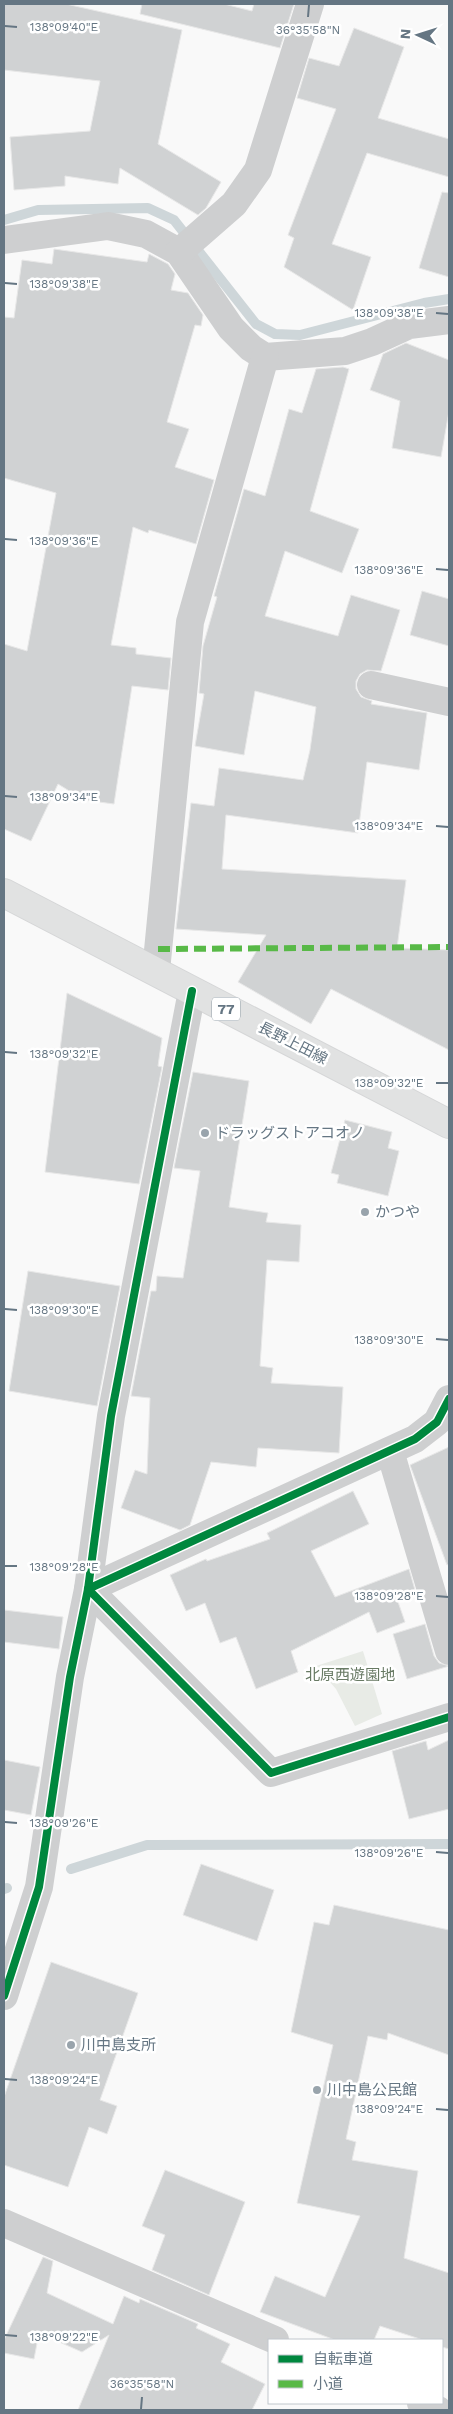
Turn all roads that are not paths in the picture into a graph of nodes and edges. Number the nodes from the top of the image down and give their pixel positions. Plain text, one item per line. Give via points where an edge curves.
1 (310, 4) edge
2 (6, 246) edge
3 (182, 249) junction
4 (449, 320) edge
5 (265, 357) junction
6 (371, 685) dead end
7 (449, 702) edge
8 (4, 893) edge
9 (156, 971) junction
10 (192, 991) junction
11 (449, 1124) edge
12 (449, 1399) edge
13 (390, 1451) junction
14 (88, 1589) junction
15 (449, 1651) edge
16 (449, 1717) edge
17 (4, 1996) edge
18 (4, 2223) edge
19 (273, 2339) edge
20 (423, 2404) edge
21 (438, 2410) edge

1 - 3 street via 258,170 234,204
2 - 3 street via 108,226 146,234
3 - 5 street via 231,328
4 - 5 street via 409,325 345,352
5 - 9 street via 190,622
6 - 7 street
8 - 9 main road, 長野上田線 / 77
9 - 10 main road, 長野上田線 / 77
10 - 11 main road, 長野上田線 / 77
10 - 14 street via 111,1416
12 - 13 street via 437,1422 415,1439
13 - 14 street
13 - 15 street
14 - 16 street via 271,1773
14 - 17 street via 70,1677 39,1887
18 - 19 street
20 - 21 street

